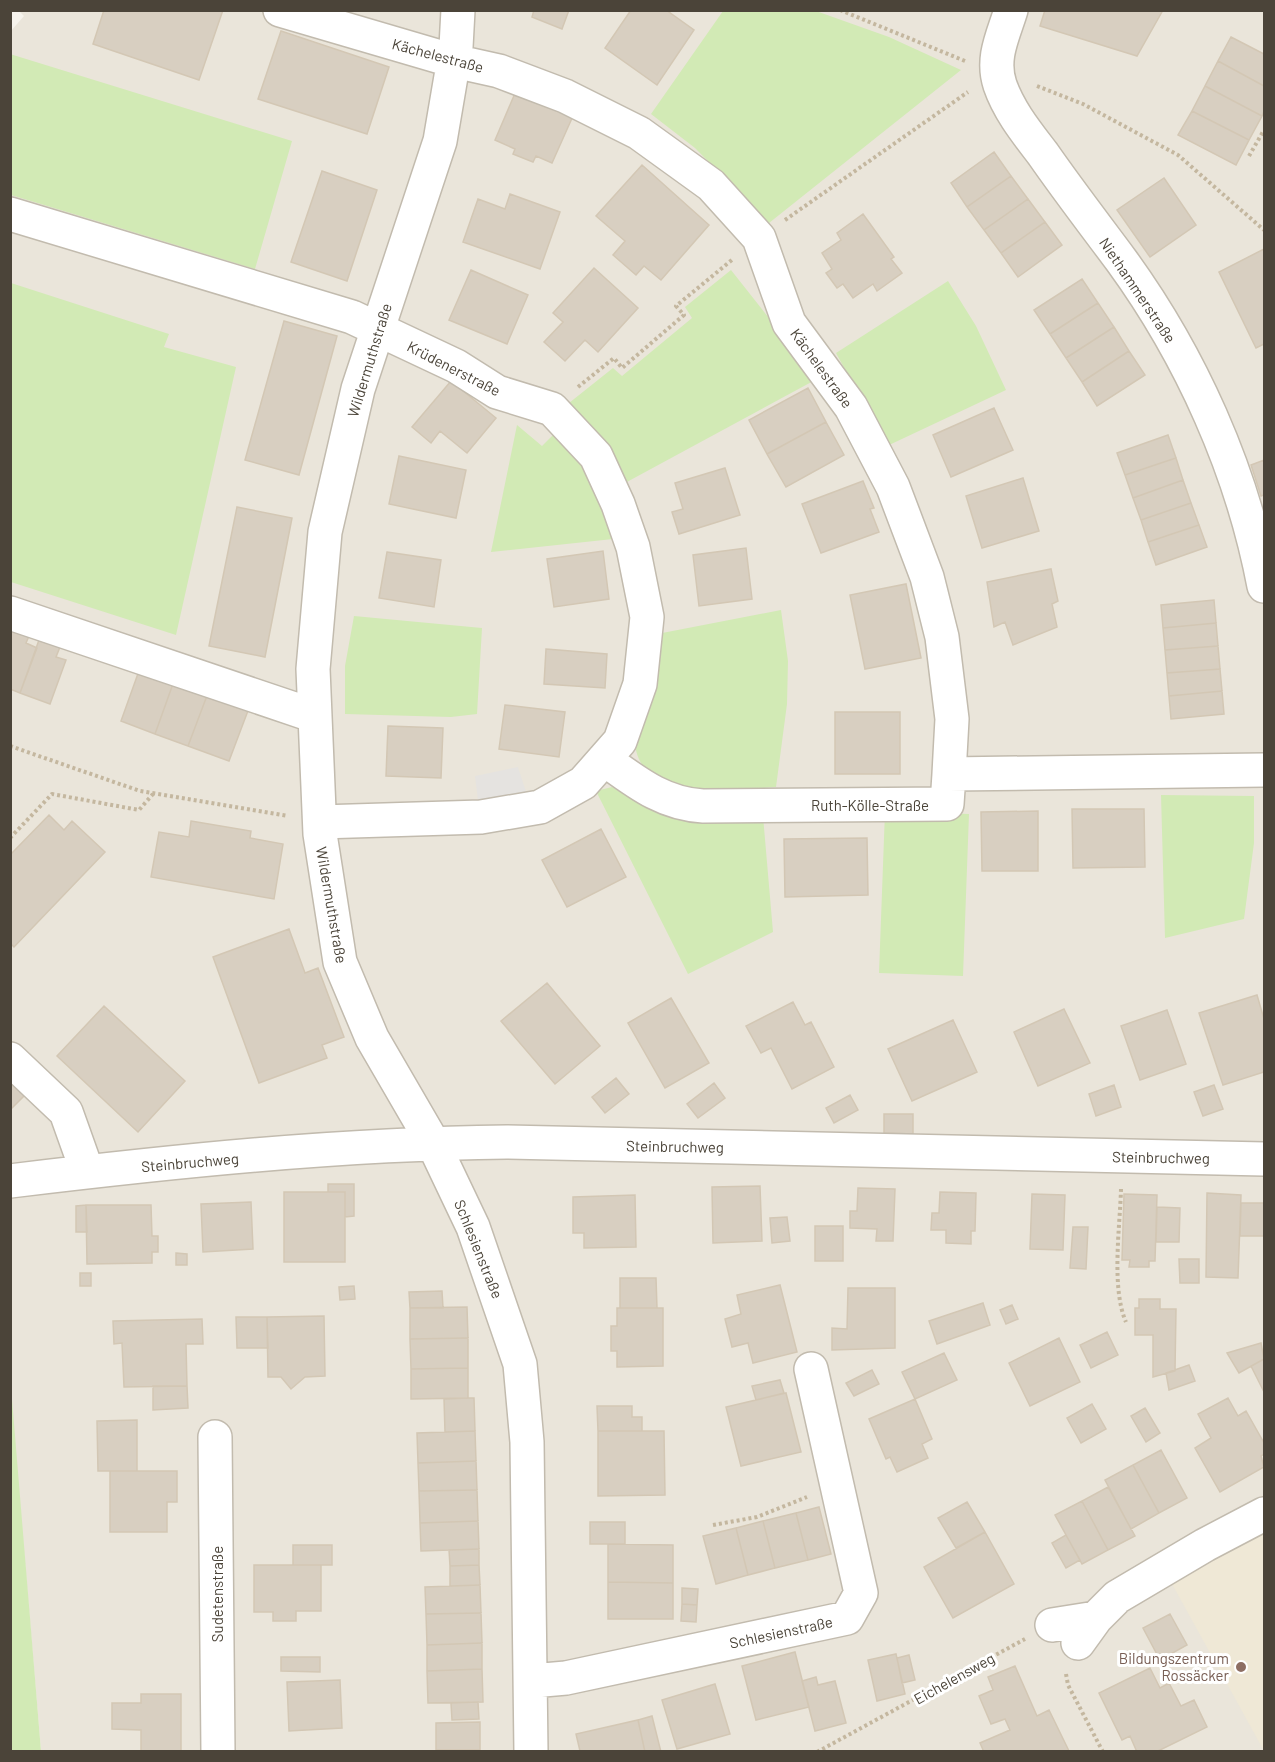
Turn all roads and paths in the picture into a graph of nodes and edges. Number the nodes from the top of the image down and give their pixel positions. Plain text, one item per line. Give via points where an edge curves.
1 (280, 10) edge
2 (458, 10) edge
3 (840, 10) edge
4 (1011, 10) edge
5 (454, 61) junction
6 (998, 72) junction
7 (1264, 130) edge
8 (1249, 156) dead end
9 (10, 214) edge
10 (1264, 230) edge
11 (378, 328) junction
12 (1264, 586) edge
13 (10, 613) edge
14 (315, 716) junction
15 (10, 746) edge
16 (604, 759) junction
17 (1264, 770) edge
18 (949, 774) junction
19 (153, 794) junction
20 (320, 822) junction
21 (10, 838) edge
22 (10, 1059) edge
23 (433, 1143) junction
24 (1122, 1155) junction
25 (1264, 1159) edge
26 (87, 1172) junction
27 (10, 1181) edge
28 (1126, 1322) dead end
29 (811, 1369) dead end
30 (216, 1437) dead end
31 (838, 1484) junction
32 (1264, 1514) edge
33 (713, 1525) dead end
34 (1052, 1624) joint
35 (532, 1681) junction
36 (1068, 1685) dead end
37 (218, 1752) edge
38 (531, 1752) edge
39 (817, 1752) edge
40 (1103, 1752) edge

1 - 5 street, Kächelestraße
2 - 5 street, Wildermuthstraße
3 - 6 path
4 - 6 street, Niethammerstraße via 996,56
5 - 11 street, Wildermuthstraße via 440,141
5 - 18 street, Kächelestraße via 499,71 565,96 639,133 711,184 759,238 789,323 851,407 893,487 927,577 942,637 952,719
6 - 10 path via 1083,104 1178,155
6 - 12 street, Niethammerstraße via 1016,117 1166,326 1203,399 1232,469 1256,544
7 - 8 path
9 - 11 street, Krüdenerstraße via 352,316
11 - 14 street, Wildermuthstraße via 358,389 325,531 313,669
11 - 16 street, Krüdenerstraße via 456,366 497,392 552,409 596,456 633,547 647,617 640,684 620,741
13 - 14 street
14 - 20 street, Wildermuthstraße
15 - 19 path
16 - 18 street, Ruth-Kölle-Straße via 648,791 688,805 947,804
16 - 20 street, Krüdenerstraße via 583,783 540,807 481,817
17 - 18 street
19 - 20 path
19 - 21 path via 139,810 52,794
20 - 23 street, Wildermuthstraße via 340,962 372,1038
22 - 26 street via 66,1113
23 - 24 street, Steinbruchweg
23 - 26 street, Steinbruchweg
23 - 35 street, Schlesienstraße via 473,1227 520,1364 527,1442
24 - 25 street, Steinbruchweg
24 - 28 path via 1119,1284
26 - 27 street, Steinbruchweg
29 - 31 street, Schlesienstraße
30 - 37 street, Sudetenstraße
31 - 33 path via 758,1517
31 - 35 street, Schlesienstraße via 861,1593 847,1618 566,1678
32 - 34 street via 1117,1597 1087,1631
34 - 39 path, Eichelensweg
35 - 38 street, Schlesienstraße
36 - 40 path

